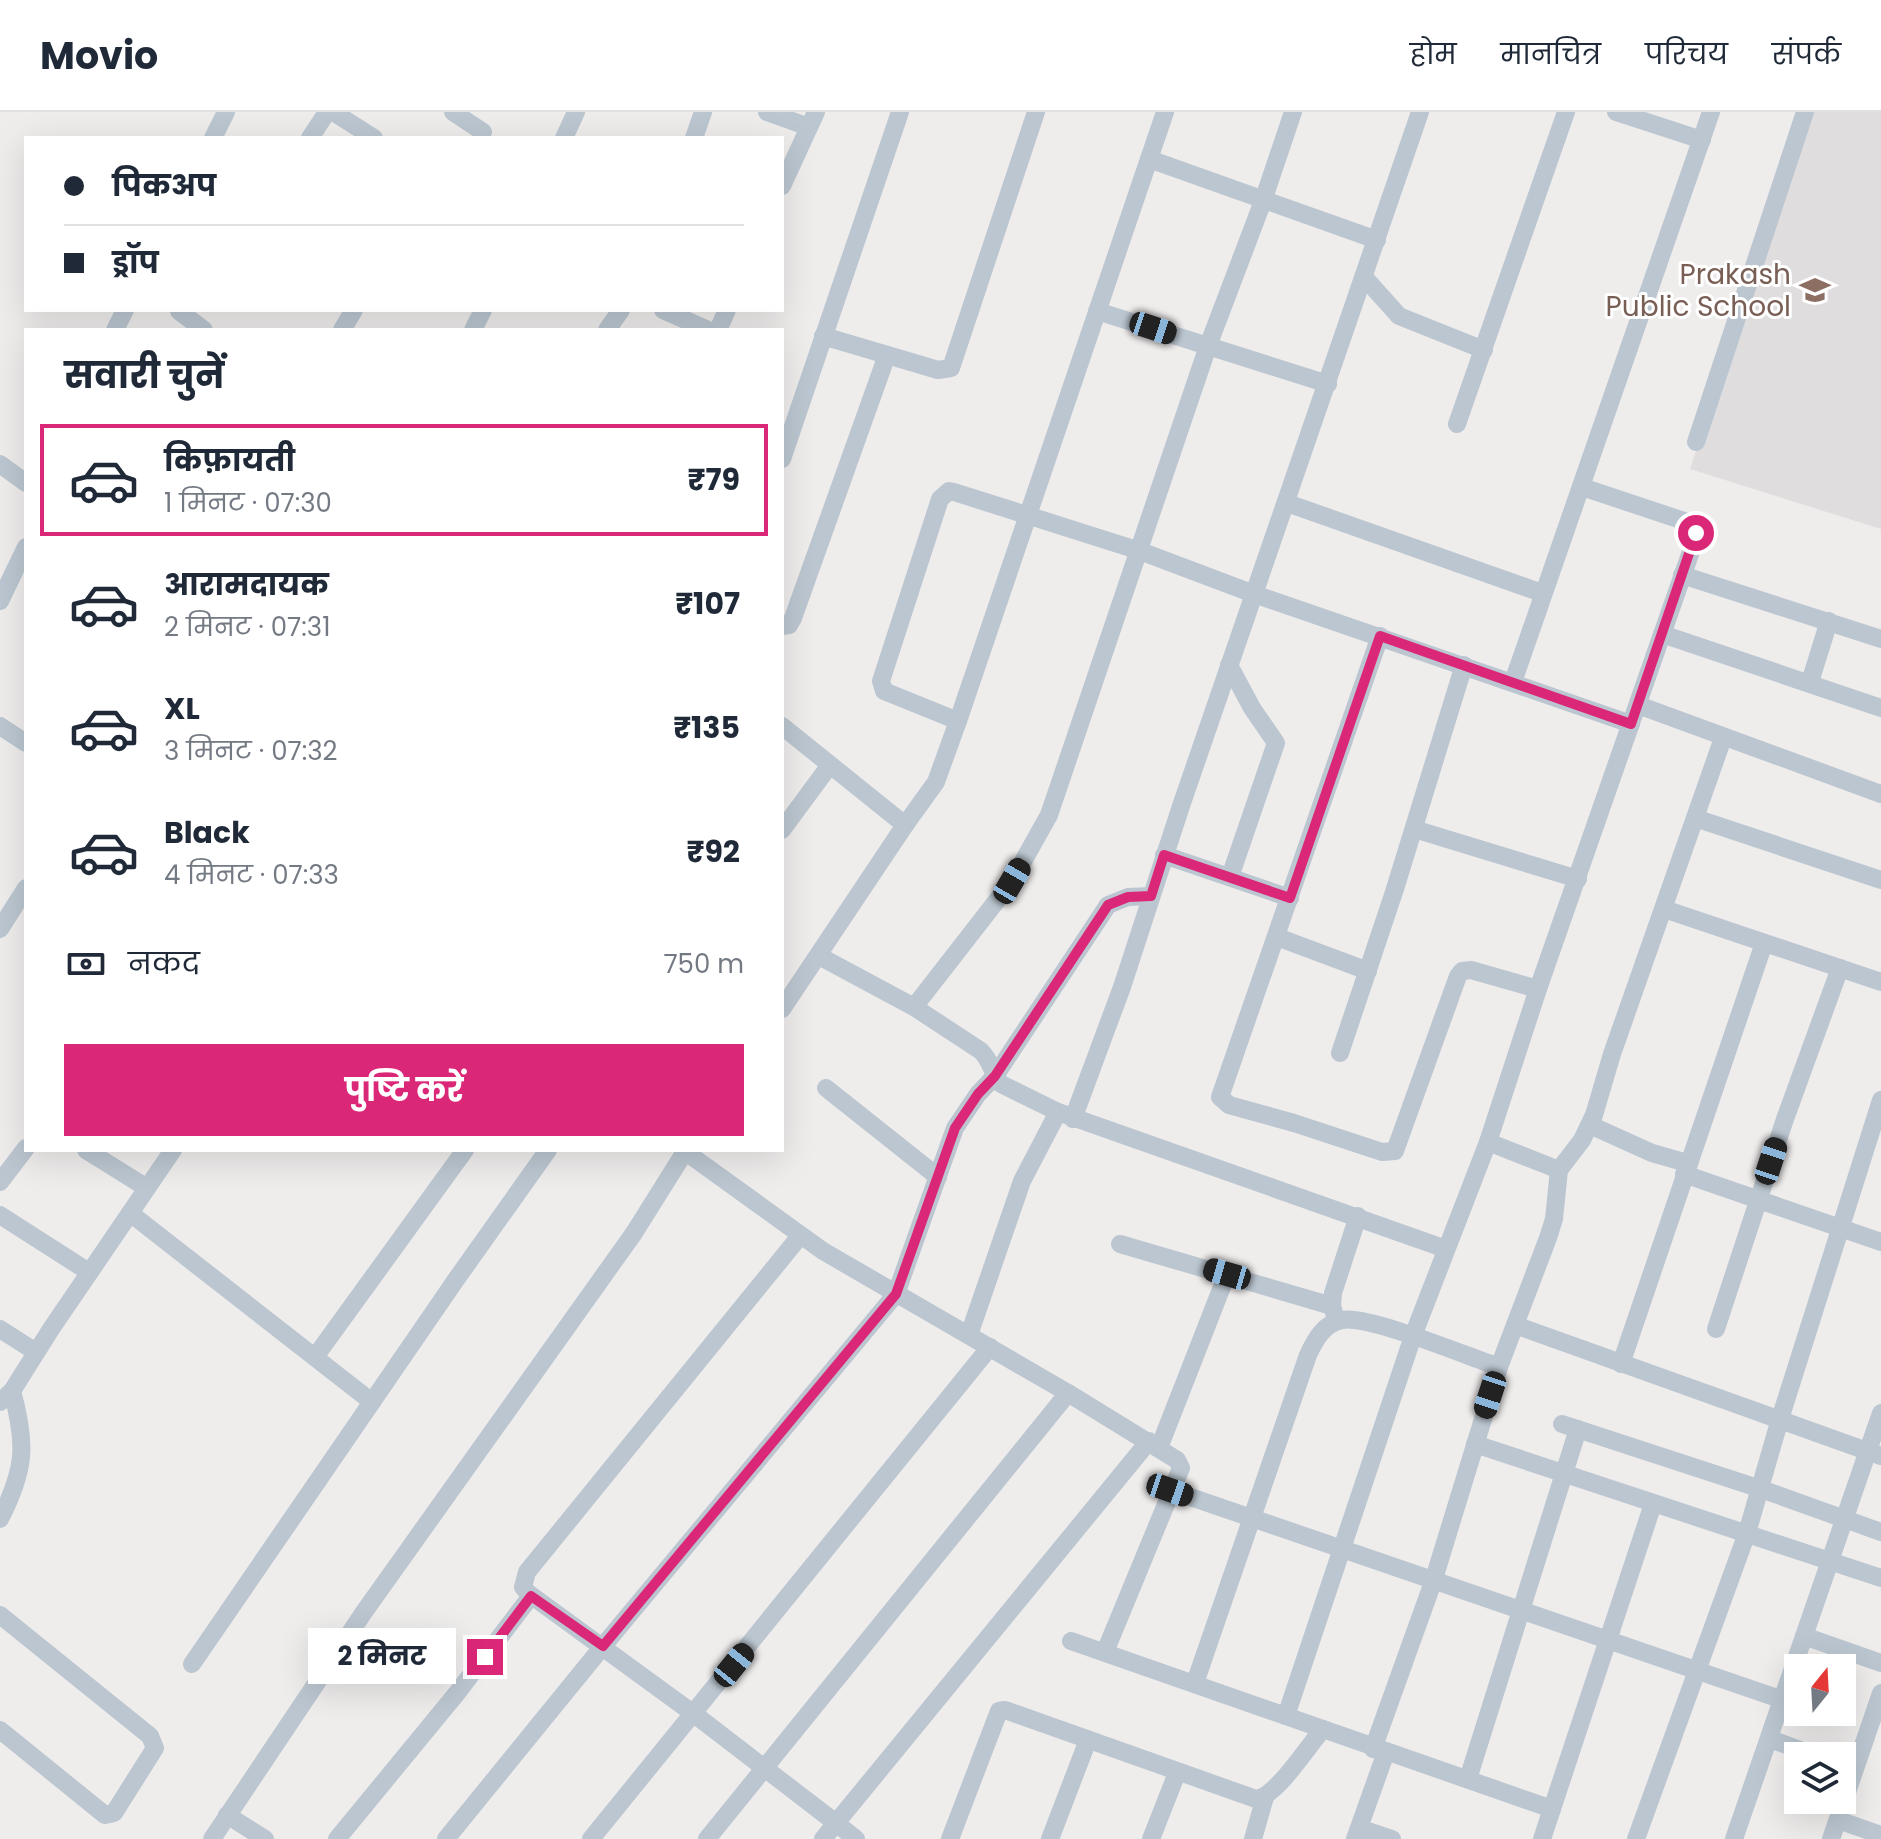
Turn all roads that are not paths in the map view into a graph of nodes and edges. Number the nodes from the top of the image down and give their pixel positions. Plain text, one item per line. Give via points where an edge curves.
1 (226, 112) edge
2 (327, 112) edge
3 (333, 112) edge
4 (453, 112) edge
5 (703, 112) edge
6 (767, 112) edge
7 (900, 112) edge
8 (1036, 112) edge
9 (1165, 112) edge
10 (1293, 112) edge
11 (1420, 112) edge
12 (1566, 112) edge
13 (1616, 112) edge
14 (1711, 112) edge
15 (1805, 112) edge
16 (574, 113) edge
17 (812, 119) edge
18 (483, 132) dead end
19 (214, 136) edge
20 (311, 136) edge
21 (371, 136) edge
22 (565, 136) edge
23 (695, 136) edge
24 (1702, 140) junction
25 (1149, 159) junction
26 (784, 182) edge
27 (1263, 201) junction
28 (1377, 240) junction
29 (1364, 277) junction
30 (1097, 311) junction
31 (180, 312) edge
32 (668, 312) edge
33 (201, 328) edge
34 (704, 328) edge
35 (823, 336) junction
36 (1208, 346) junction
37 (1484, 350) junction
38 (887, 355) junction
39 (1328, 384) junction
40 (1457, 424) dead end
41 (1696, 442) dead end
42 (784, 453) edge
43 (0, 464) edge
44 (24, 482) edge
45 (1582, 487) junction
46 (1287, 503) junction
47 (1029, 515) junction
48 (24, 551) edge
49 (1140, 551) junction
50 (1682, 575) junction
51 (1542, 593) junction
52 (1254, 594) junction
53 (0, 601) edge
54 (1829, 621) junction
55 (784, 626) edge
56 (1662, 634) junction
57 (1380, 636) junction
58 (1881, 639) edge
59 (1229, 665) junction
60 (1464, 665) junction
61 (1513, 682) junction
62 (1810, 682) junction
63 (1638, 705) junction
64 (1881, 708) edge
65 (958, 721) junction
66 (1631, 724) junction
67 (0, 726) edge
68 (784, 728) edge
69 (1723, 738) junction
70 (24, 742) edge
71 (830, 765) junction
72 (1881, 794) edge
73 (1695, 818) junction
74 (905, 825) junction
75 (784, 827) edge
76 (1414, 829) junction
77 (1164, 855) junction
78 (1230, 877) junction
79 (1578, 879) junction
80 (1881, 880) edge
81 (24, 891) edge
82 (1151, 896) junction
83 (1290, 898) junction
84 (1664, 909) junction
85 (0, 929) edge
86 (1277, 937) junction
87 (1764, 943) junction
88 (819, 956) junction
89 (1840, 968) junction
90 (1368, 971) junction
91 (1881, 982) edge
92 (1538, 989) junction
93 (784, 1006) edge
94 (914, 1007) junction
95 (1340, 1053) dead end
96 (995, 1076) junction
97 (826, 1088) dead end
98 (1879, 1110) edge
99 (1066, 1116) junction
100 (1590, 1125) junction
101 (1488, 1142) junction
102 (24, 1151) edge
103 (89, 1152) edge
104 (172, 1152) edge
105 (464, 1152) edge
106 (547, 1152) edge
107 (684, 1152) edge
108 (686, 1152) edge
109 (1685, 1168) junction
110 (1559, 1170) junction
111 (938, 1177) junction
112 (0, 1182) edge
113 (147, 1188) junction
114 (1758, 1200) junction
115 (130, 1213) junction
116 (0, 1215) edge
117 (1358, 1216) junction
118 (1839, 1228) junction
119 (800, 1236) junction
120 (1881, 1242) edge
121 (1120, 1244) dead end
122 (1446, 1249) junction
123 (89, 1272) junction
124 (1227, 1274) junction
125 (896, 1294) junction
126 (1334, 1314) junction
127 (1515, 1325) junction
128 (0, 1329) edge
129 (1716, 1329) dead end
130 (969, 1335) junction
131 (1413, 1336) junction
132 (990, 1347) junction
133 (36, 1352) junction
134 (315, 1357) junction
135 (1621, 1364) junction
136 (1499, 1367) junction
137 (1068, 1393) junction
138 (6, 1397) edge
139 (372, 1402) junction
140 (1881, 1413) edge
141 (1780, 1419) junction
142 (1154, 1444) junction
143 (1475, 1444) junction
144 (1874, 1454) edge
145 (1565, 1474) junction
146 (1761, 1489) junction
147 (1170, 1490) junction
148 (1653, 1504) junction
149 (1251, 1518) junction
150 (0, 1519) edge
151 (1845, 1519) junction
152 (1881, 1532) edge
153 (1747, 1533) junction
154 (1344, 1551) junction
155 (1830, 1560) junction
156 (1881, 1578) edge
157 (1433, 1582) junction
158 (531, 1596) junction
159 (1519, 1611) junction
160 (0, 1615) edge
161 (1804, 1636) junction
162 (1071, 1641) dead end
163 (1609, 1641) junction
164 (603, 1646) junction
165 (1105, 1652) junction
166 (1881, 1663) edge
167 (192, 1664) dead end
168 (1697, 1672) junction
169 (1195, 1683) junction
170 (1881, 1693) edge
171 (1783, 1700) junction
172 (694, 1714) junction
173 (1286, 1716) junction
174 (1876, 1724) edge
175 (1323, 1729) junction
176 (2, 1736) edge
177 (1770, 1739) junction
178 (1088, 1740) junction
179 (1784, 1744) edge
180 (1379, 1750) junction
181 (1856, 1755) edge
182 (764, 1769) junction
183 (1177, 1773) junction
184 (1468, 1779) junction
185 (1265, 1797) junction
186 (1552, 1809) junction
187 (1839, 1814) edge
188 (227, 1815) junction
189 (1838, 1820) junction
190 (836, 1823) junction
191 (1357, 1834) edge
192 (1881, 1835) edge
193 (212, 1839) edge
194 (265, 1839) edge
195 (337, 1839) edge
196 (446, 1839) edge
197 (591, 1839) edge
198 (707, 1839) edge
199 (823, 1839) edge
200 (856, 1839) edge
201 (950, 1839) edge
202 (1050, 1839) edge
203 (1151, 1839) edge
204 (1253, 1839) edge
205 (1392, 1839) edge
206 (1542, 1839) edge
207 (1636, 1839) edge
208 (1734, 1839) edge
209 (1831, 1839) edge

1 - 19 street
2 - 20 street
3 - 21 street
4 - 18 street
5 - 23 street
6 - 17 street
7 - 35 street
8 - 38 street via 951,368 938,370
9 - 25 street
10 - 27 street
11 - 28 street
12 - 37 street
13 - 24 street
14 - 24 street
15 - 41 street
16 - 22 street
17 - 26 street
24 - 45 street
25 - 27 street
25 - 30 street
27 - 28 street
27 - 36 street
28 - 29 street
29 - 37 street via 1399,316
29 - 39 street
30 - 36 street
30 - 47 street
31 - 33 street
32 - 34 street
35 - 38 street
35 - 42 street
36 - 39 street
36 - 49 street
37 - 40 street
38 - 55 street via 793,618
39 - 46 street
43 - 44 street
45 - 50 street via 1693,527 1695,540
45 - 51 street
46 - 51 street
46 - 52 street
47 - 49 street
47 - 65 street
47 - 65 street via 954,492 943,493 940,499 881,687
48 - 53 street
49 - 52 street
49 - 94 street via 1049,815 1012,881
50 - 54 street
50 - 56 street
51 - 61 street
52 - 57 street
52 - 59 street
54 - 58 street
54 - 62 street
56 - 62 street
56 - 63 street
57 - 60 street
57 - 83 street
59 - 77 street
59 - 78 street via 1276,743
60 - 61 street
60 - 76 street
61 - 66 street
62 - 64 street
63 - 66 street
63 - 69 street
65 - 74 street via 941,772
66 - 79 street
67 - 70 street
68 - 71 street
69 - 72 street
69 - 73 street
71 - 74 street
71 - 75 street
73 - 80 street
73 - 84 street
74 - 88 street
76 - 79 street
76 - 90 street
77 - 78 street
77 - 82 street
78 - 83 street
79 - 92 street
81 - 85 street
82 - 96 street via 1108,905
82 - 99 street via 1122,987
83 - 86 street
84 - 87 street
84 - 100 street
86 - 90 street
86 - 92 street via 1220,1097 1229,1105 1382,1152 1399,1146 1462,971
87 - 89 street
87 - 109 street
88 - 93 street
88 - 94 street
89 - 91 street
89 - 114 street
90 - 95 street
92 - 101 street
94 - 96 street via 981,1051
96 - 99 street via 1011,1090
96 - 111 street via 955,1128
97 - 111 street
98 - 118 street
99 - 117 street
99 - 130 street via 1022,1181
100 - 109 street
100 - 110 street
101 - 110 street
101 - 122 street
102 - 112 street
103 - 113 street
104 - 113 street
105 - 134 street
106 - 139 street
107 - 188 street via 634,1233 364,1612
108 - 119 street
109 - 114 street
109 - 135 street
110 - 127 street via 1554,1219
111 - 125 street
113 - 115 street
114 - 118 street
114 - 129 street
115 - 123 street
115 - 134 street
116 - 123 street
117 - 122 street
117 - 126 street via 1335,1283
118 - 120 street
118 - 141 street
119 - 125 street
119 - 158 street via 527,1572 523,1587
121 - 124 street
122 - 131 street
123 - 133 street
124 - 126 street
124 - 142 street
125 - 130 street
125 - 164 street
126 - 131 street
126 - 149 street via 1308,1355
127 - 135 street
127 - 136 street
128 - 133 street
130 - 132 street
131 - 136 street
131 - 154 street
132 - 137 street
132 - 172 street
133 - 138 street
134 - 139 street
135 - 141 street
136 - 143 street
137 - 142 street
137 - 182 street
138 - 150 street via 19,1416 22,1457 16,1486
139 - 167 street
140 - 144 street
141 - 144 street
141 - 146 street
142 - 147 street via 1180,1464
142 - 190 street
143 - 145 street
143 - 157 street
144 - 151 street
145 - 146 street via 1570,1426
145 - 148 street
145 - 159 street
146 - 151 street
146 - 153 street
147 - 149 street
147 - 165 street
148 - 153 street
148 - 163 street
149 - 154 street
149 - 169 street
151 - 152 street
151 - 155 street
153 - 155 street
153 - 168 street
154 - 157 street
154 - 173 street
155 - 156 street
155 - 161 street
157 - 159 street
157 - 180 street
158 - 164 street
158 - 195 street
159 - 163 street
159 - 184 street
160 - 176 street via 150,1736 155,1748 114,1813 105,1815
161 - 166 street
161 - 171 street
162 - 165 street
163 - 168 street
163 - 186 street
164 - 172 street
164 - 196 street
165 - 169 street
168 - 171 street
168 - 207 street
169 - 173 street
170 - 174 street
171 - 177 street
172 - 182 street
172 - 197 street
173 - 175 street
174 - 181 street
175 - 180 street
175 - 185 street
177 - 179 street
177 - 208 street
178 - 183 street
178 - 201 street via 999,1711
178 - 202 street
180 - 184 street
180 - 191 street
182 - 190 street
182 - 198 street
183 - 185 street via 1256,1799
183 - 203 street
184 - 186 street
185 - 204 street
186 - 206 street
187 - 189 street
188 - 193 street
188 - 194 street
189 - 192 street
189 - 209 street
190 - 199 street
190 - 200 street
191 - 205 street

